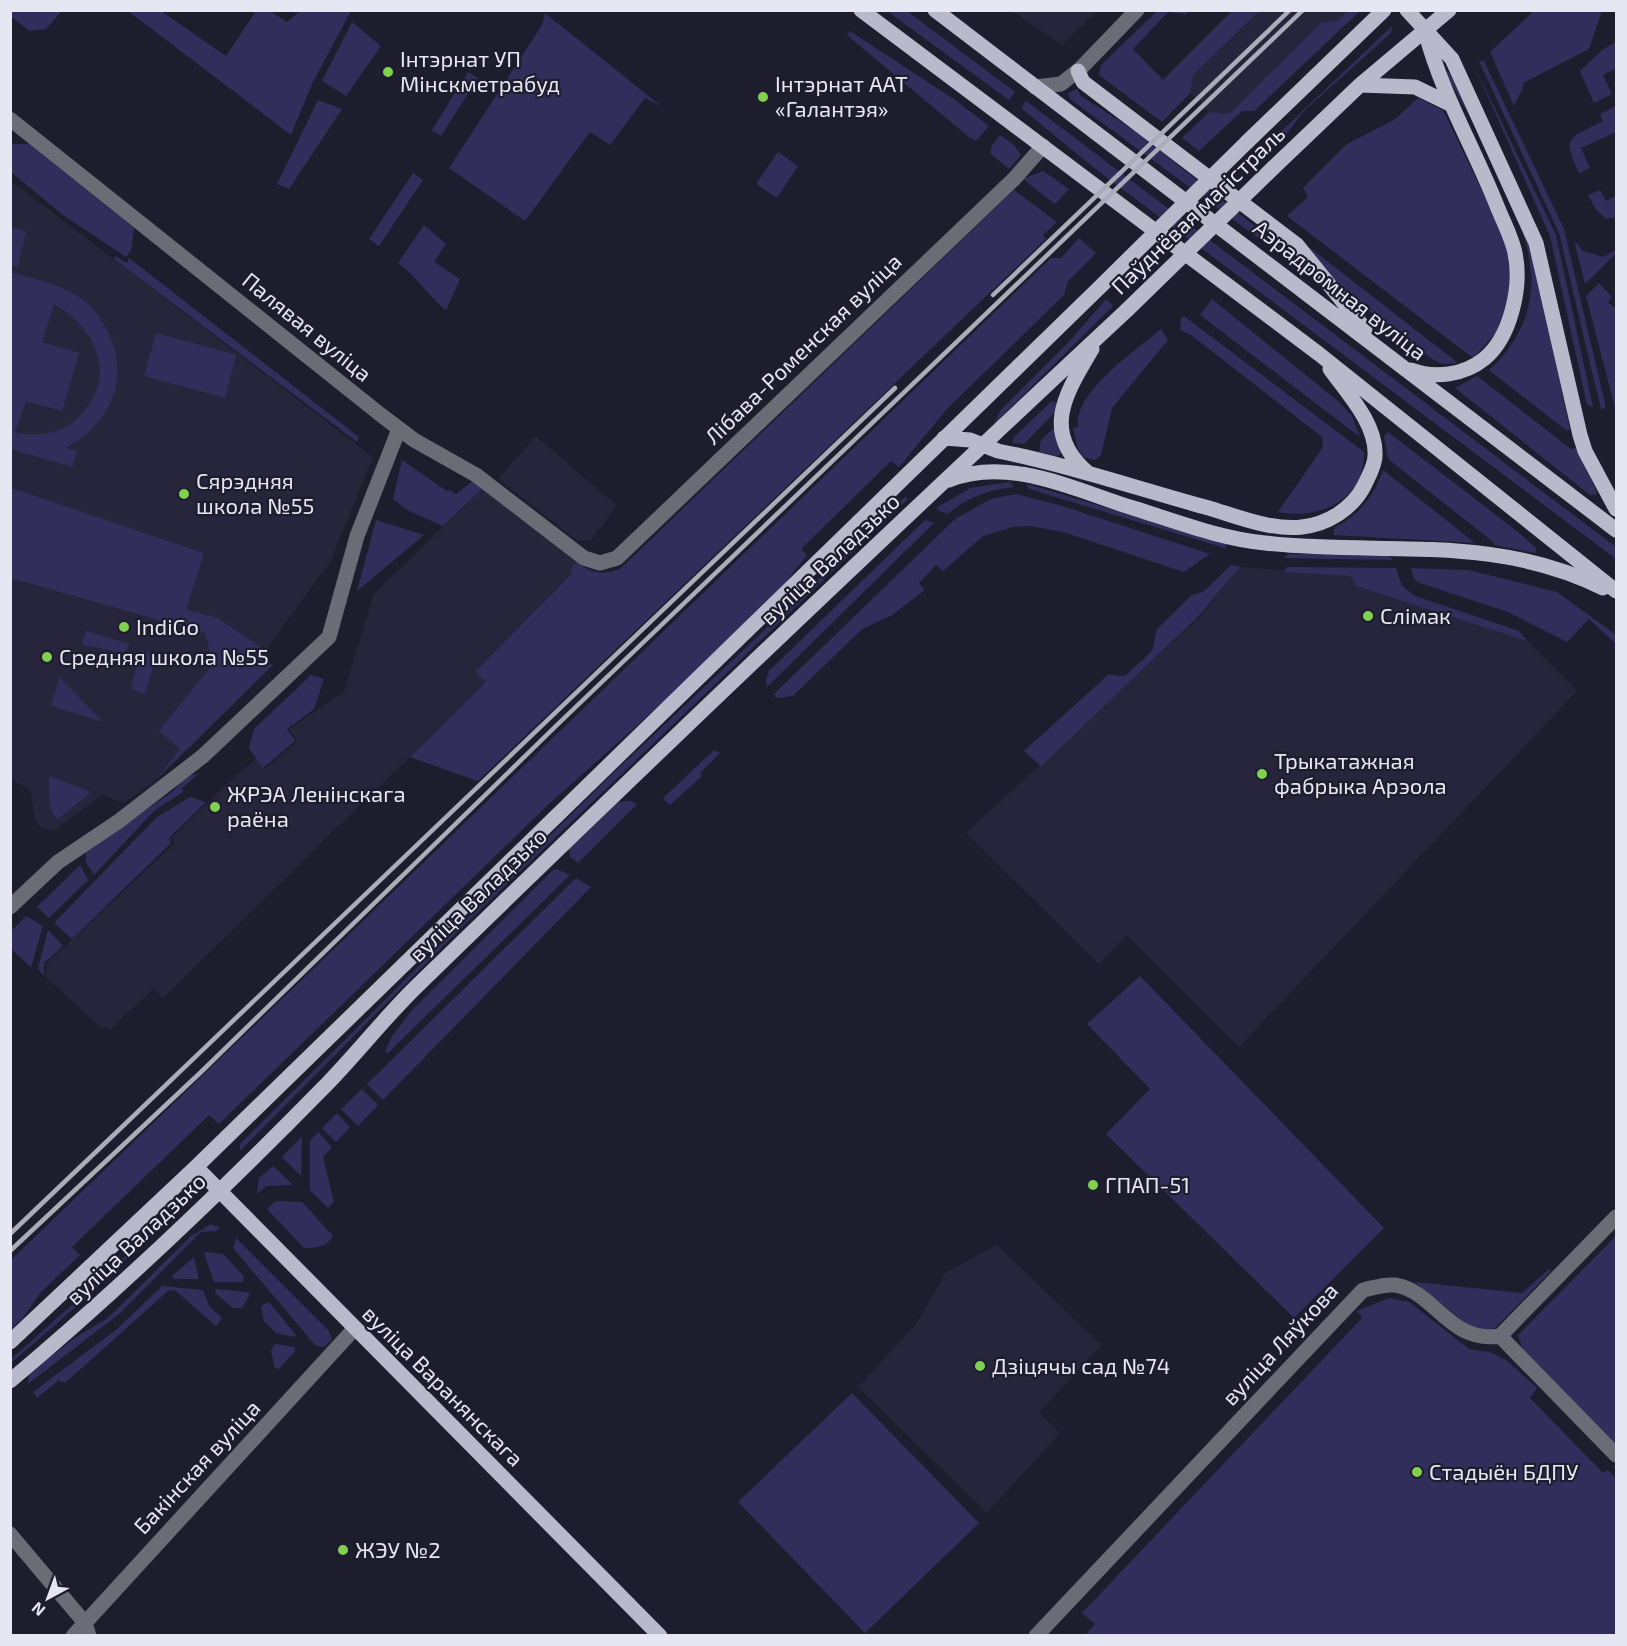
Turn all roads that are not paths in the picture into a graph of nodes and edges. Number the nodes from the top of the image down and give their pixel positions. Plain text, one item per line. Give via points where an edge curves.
1 (861, 10) edge
2 (935, 10) edge
3 (1137, 10) edge
4 (1384, 10) edge
5 (1407, 10) edge
6 (1449, 10) edge
7 (1425, 31) junction
8 (1077, 71) junction
9 (1360, 85) junction
10 (1035, 87) junction
11 (1452, 105) junction
12 (10, 119) edge
13 (1043, 146) junction
14 (1102, 334) junction
15 (1380, 348) junction
16 (1319, 354) junction
17 (1402, 367) junction
18 (979, 403) junction
19 (399, 429) junction
20 (944, 438) junction
21 (981, 444) junction
22 (1012, 471) junction
23 (1092, 476) junction
24 (942, 482) junction
25 (1617, 509) edge
26 (1617, 530) edge
27 (584, 558) joint
28 (1617, 591) edge
29 (1617, 595) edge
30 (10, 907) edge
31 (196, 1167) junction
32 (221, 1192) junction
33 (1617, 1218) edge
34 (355, 1328) junction
35 (1500, 1336) junction
36 (10, 1342) edge
37 (10, 1381) edge
38 (1617, 1455) edge
39 (10, 1534) edge
40 (87, 1629) edge
41 (73, 1635) edge
42 (660, 1635) edge
43 (1036, 1635) edge

1 - 13 main road
2 - 10 main road, Аэрадромная вуліца
3 - 8 street
4 - 18 main road, Паўднёвая магістраль, bridge
5 - 7 main road
6 - 7 main road, Паўднёвая магістраль
7 - 9 main road, Паўднёвая магістраль
7 - 11 main road via 1436,71
7 - 25 main road via 1452,59 1536,243 1580,435
8 - 10 street via 1061,84
8 - 15 main road via 1083,82 1297,245
9 - 11 main road via 1415,87
9 - 14 main road, Паўднёвая магістраль, bridge
10 - 15 main road, Аэрадромная вуліца
11 - 17 main road via 1515,252 1515,296 1497,344 1474,366 1448,375 1430,375
12 - 19 street, Палявая вуліца
13 - 16 main road
13 - 27 street, Лібава-Роменская вуліца via 1014,179 617,558 600,563
14 - 21 main road, Паўднёвая магістраль
14 - 23 main road via 1065,397 1060,420 1069,453
15 - 17 main road, Аэрадромная вуліца
16 - 23 main road via 1361,413 1375,456 1350,506 1325,522 1289,528
16 - 28 main road
17 - 26 main road, Аэрадромная вуліца
18 - 20 main road, вуліца Валадзько
18 - 21 main road via 973,428
19 - 27 street, Палявая вуліца via 476,475
19 - 30 street via 357,536 329,637 203,756 58,862
20 - 21 main road via 957,437
20 - 31 main road, вуліца Валадзько
21 - 22 main road
21 - 23 main road
21 - 24 main road, вуліца Валадзько
22 - 24 main road via 979,471
22 - 29 main road via 1261,543 1481,551 1558,569
24 - 32 main road, вуліца Валадзько via 402,1000 349,1061
31 - 32 main road, вуліца Варанянскага
31 - 36 main road, вуліца Валадзько
32 - 34 main road, вуліца Варанянскага
32 - 37 main road, вуліца Валадзько via 101,1304
33 - 35 street
34 - 40 street, Бакінская вуліца
34 - 42 main road, вуліца Варанянскага
35 - 38 street
35 - 43 street, вуліца Ляўкова via 1487,1338 1462,1330 1407,1289 1388,1285 1363,1290
39 - 40 street
40 - 41 street, Бакінская вуліца

